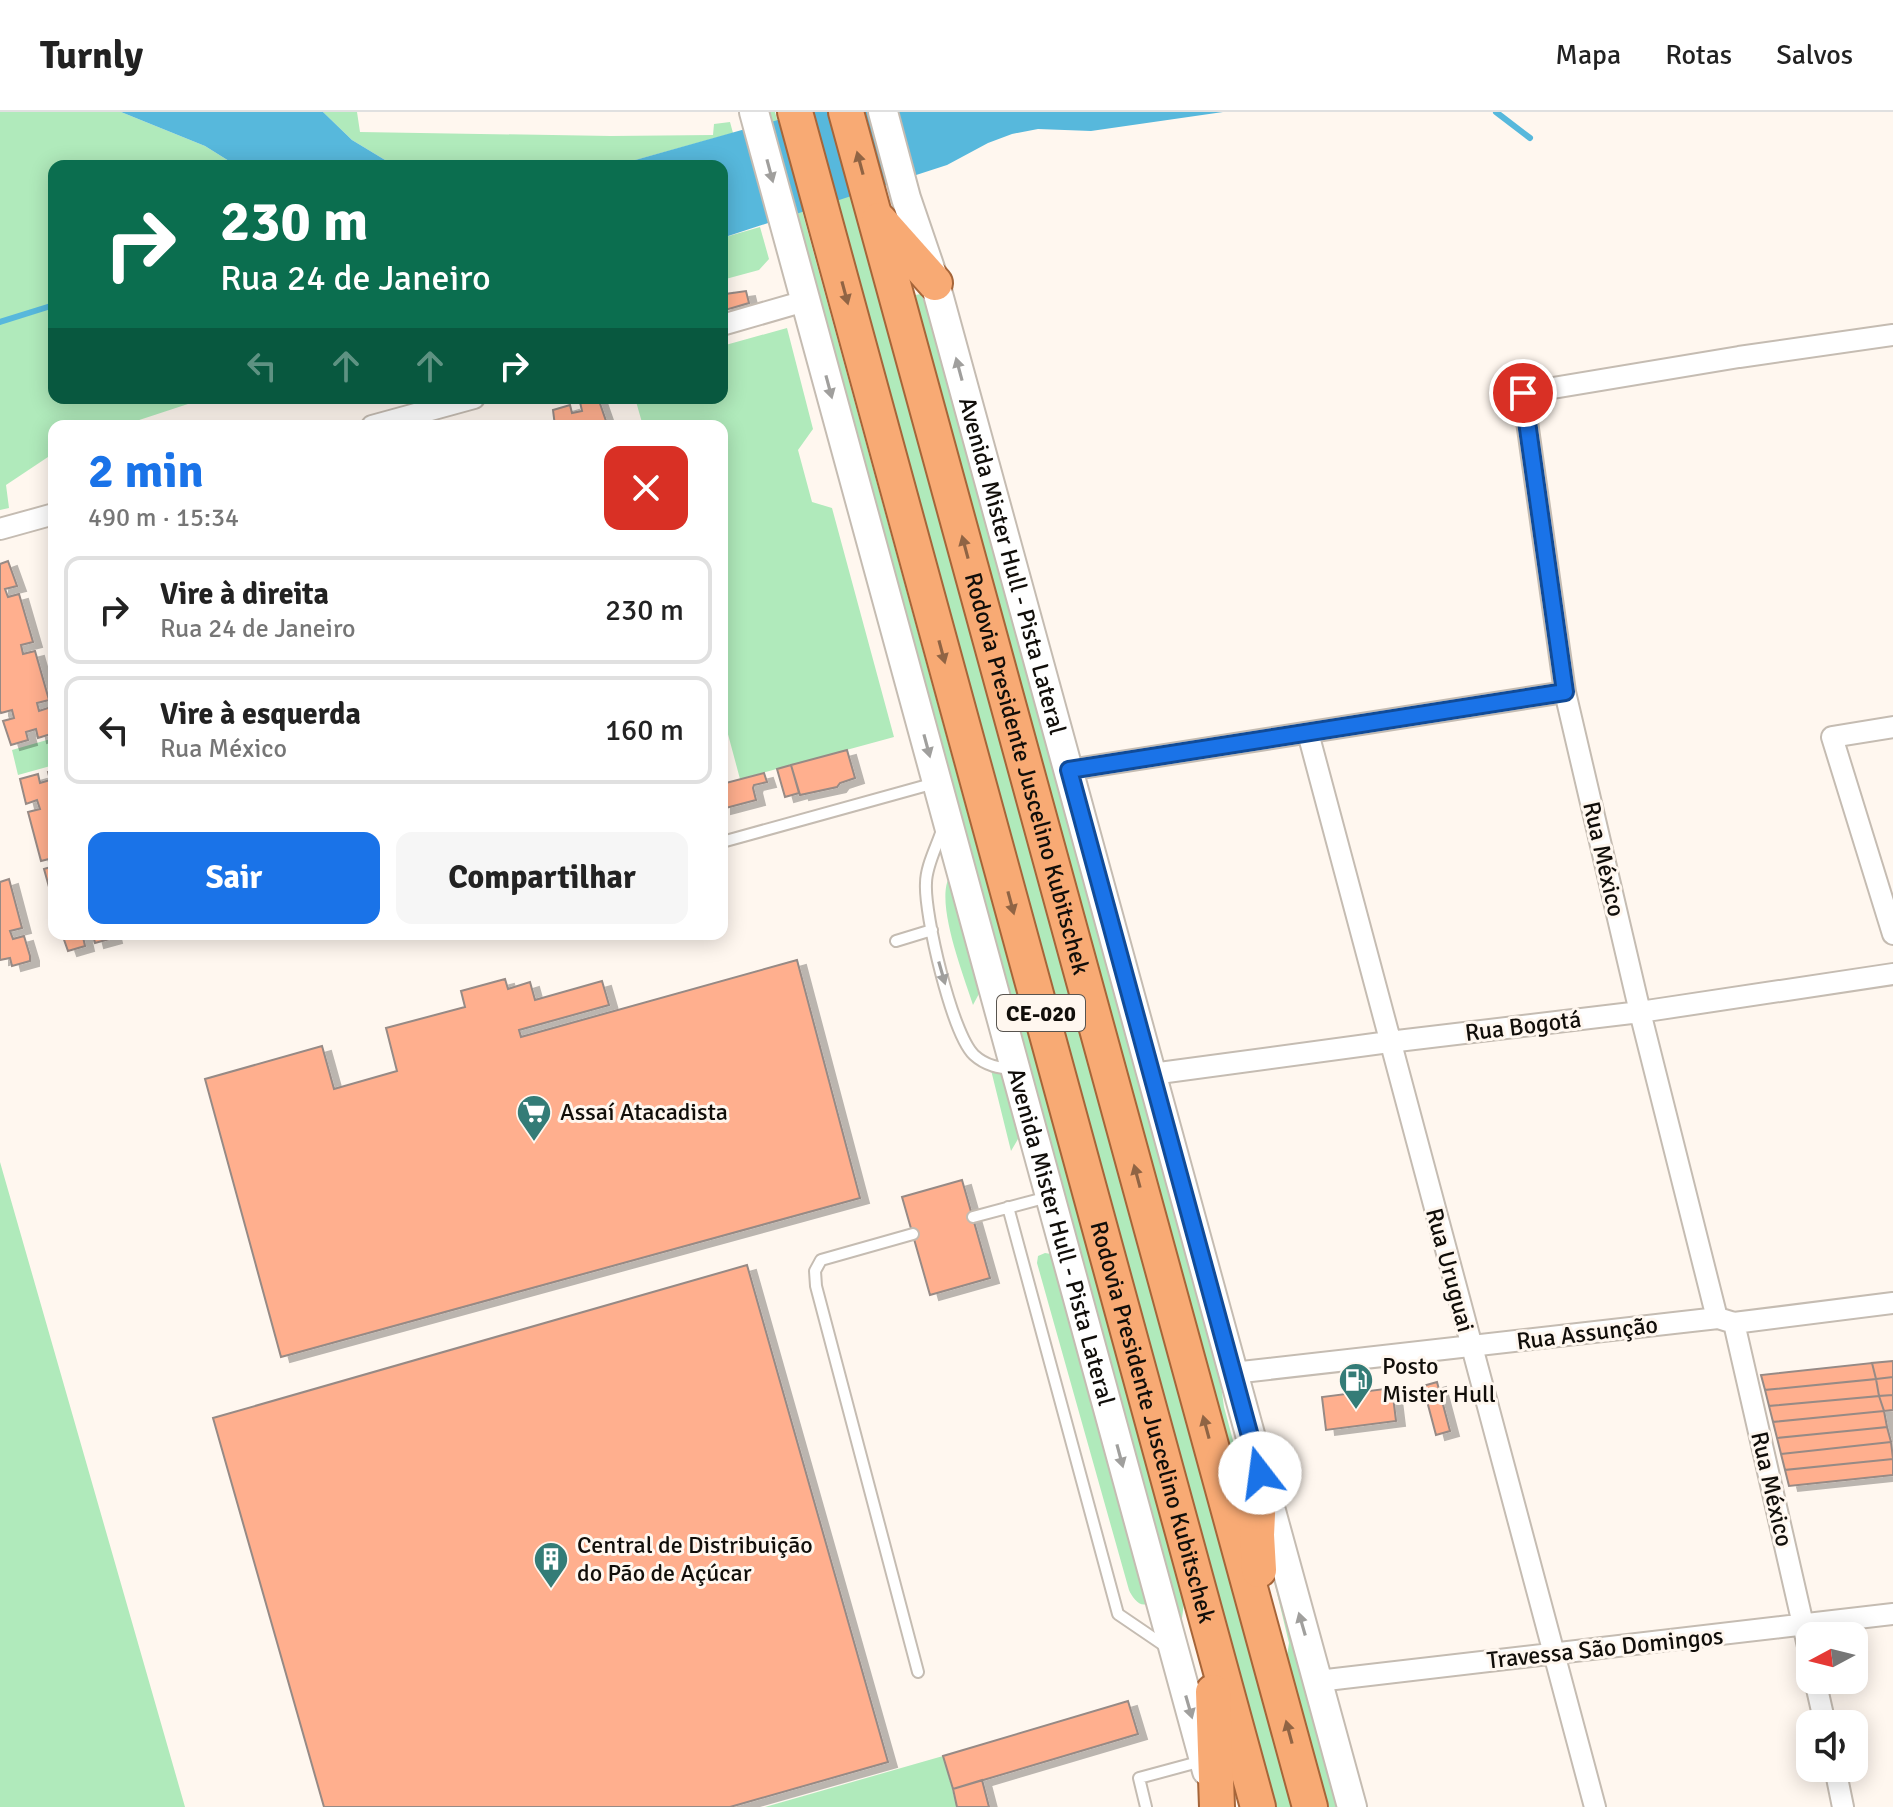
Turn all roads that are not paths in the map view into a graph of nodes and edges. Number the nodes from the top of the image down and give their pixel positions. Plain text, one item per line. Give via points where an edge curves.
1 (754, 112) edge
2 (795, 112) edge
3 (846, 112) edge
4 (883, 112) edge
5 (874, 214) junction
6 (935, 283) junction
7 (805, 301) junction
8 (728, 323) edge
9 (1893, 335) edge
10 (452, 404) edge
11 (394, 420) edge
12 (48, 516) edge
13 (0, 529) edge
14 (1565, 692) junction
15 (1893, 727) edge
16 (1308, 733) junction
17 (1069, 770) junction
18 (937, 782) junction
19 (947, 816) junction
20 (728, 840) edge
21 (932, 930) junction
22 (1893, 934) edge
23 (896, 941) dead end
24 (1893, 974) edge
25 (1640, 1012) junction
26 (1389, 1042) junction
27 (1015, 1069) junction
28 (1152, 1074) junction
29 (1050, 1197) junction
30 (1008, 1207) junction
31 (973, 1217) dead end
32 (913, 1234) dead end
33 (1893, 1303) edge
34 (1726, 1321) junction
35 (1471, 1347) junction
36 (1233, 1373) junction
37 (1260, 1473) junction
38 (1893, 1614) edge
39 (1803, 1622) edge
40 (1834, 1622) edge
41 (1796, 1627) edge
42 (1210, 1632) junction
43 (1264, 1638) junction
44 (1174, 1651) junction
45 (1554, 1652) junction
46 (918, 1672) dead end
47 (1318, 1681) junction
48 (1204, 1761) junction
49 (1838, 1782) edge
50 (1146, 1807) edge
51 (1217, 1807) edge
52 (1258, 1807) edge
53 (1310, 1807) edge
54 (1352, 1807) edge
55 (1595, 1807) edge
56 (1843, 1807) edge

1 -> 7 main road, Avenida Mister Hull - Pista Lateral
2 -> 42 highway, Rodovia Presidente Juscelino Kubitschek / CE-020
5 -> 3 highway, Rodovia Presidente Juscelino Kubitschek / CE-020
4 - 6 main road, Avenida Mister Hull - Pista Lateral
5 - 6 highway
43 -> 5 highway, Rodovia Presidente Juscelino Kubitschek / CE-020
17 -> 6 main road, Avenida Mister Hull - Pista Lateral
7 - 8 street
7 -> 18 main road, Avenida Mister Hull - Pista Lateral
9 - 14 street, Rua México via 1523,393
10 - 11 street
12 - 13 street
14 - 16 street
14 - 25 street, Rua México
15 - 22 street via 1832,737
16 - 17 street
16 - 26 street, Rua Uruguai
17 - 28 main road, Avenida Mister Hull - Pista Lateral
18 - 19 main road, Avenida Mister Hull - Pista Lateral
18 - 20 lane
19 - 21 lane via 925,880
19 - 27 main road, Avenida Mister Hull - Pista Lateral
21 - 23 lane
21 -> 27 lane via 952,1010 972,1053 993,1067
24 - 25 street, Rua Bogotá
25 - 26 street, Rua Bogotá
25 - 34 street, Rua México
26 - 28 street, Rua Bogotá
26 - 35 street, Rua Uruguai
27 - 29 main road, Avenida Mister Hull - Pista Lateral
28 - 36 main road, Avenida Mister Hull - Pista Lateral
29 - 30 lane
29 -> 44 main road, Avenida Mister Hull - Pista Lateral
30 - 31 lane
30 - 44 lane via 1118,1614
32 - 46 lane via 821,1260 815,1271
33 - 34 street, Rua Assunção
34 - 35 street, Rua Assunção
34 - 39 street, Rua México
35 - 36 street, Rua Assunção
35 - 45 street, Rua Uruguai
36 - 37 main road, Avenida Mister Hull - Pista Lateral
37 - 43 highway via 1257,1535
47 -> 37 main road, Avenida Mister Hull - Pista Lateral
38 - 40 street, Travessa São Domingos
41 - 45 street, Travessa São Domingos
42 - 51 highway
42 - 52 highway, Rodovia Presidente Juscelino Kubitschek / CE-020
53 -> 43 highway, Rodovia Presidente Juscelino Kubitschek / CE-020
44 -> 48 main road, Avenida Mister Hull - Pista Lateral
45 - 47 street, Travessa São Domingos
45 - 55 street, Rua Uruguai
47 - 54 main road, Avenida Mister Hull - Pista Lateral
48 - 50 lane via 1139,1778
48 - 51 main road, Avenida Mister Hull - Pista Lateral
49 - 56 street

